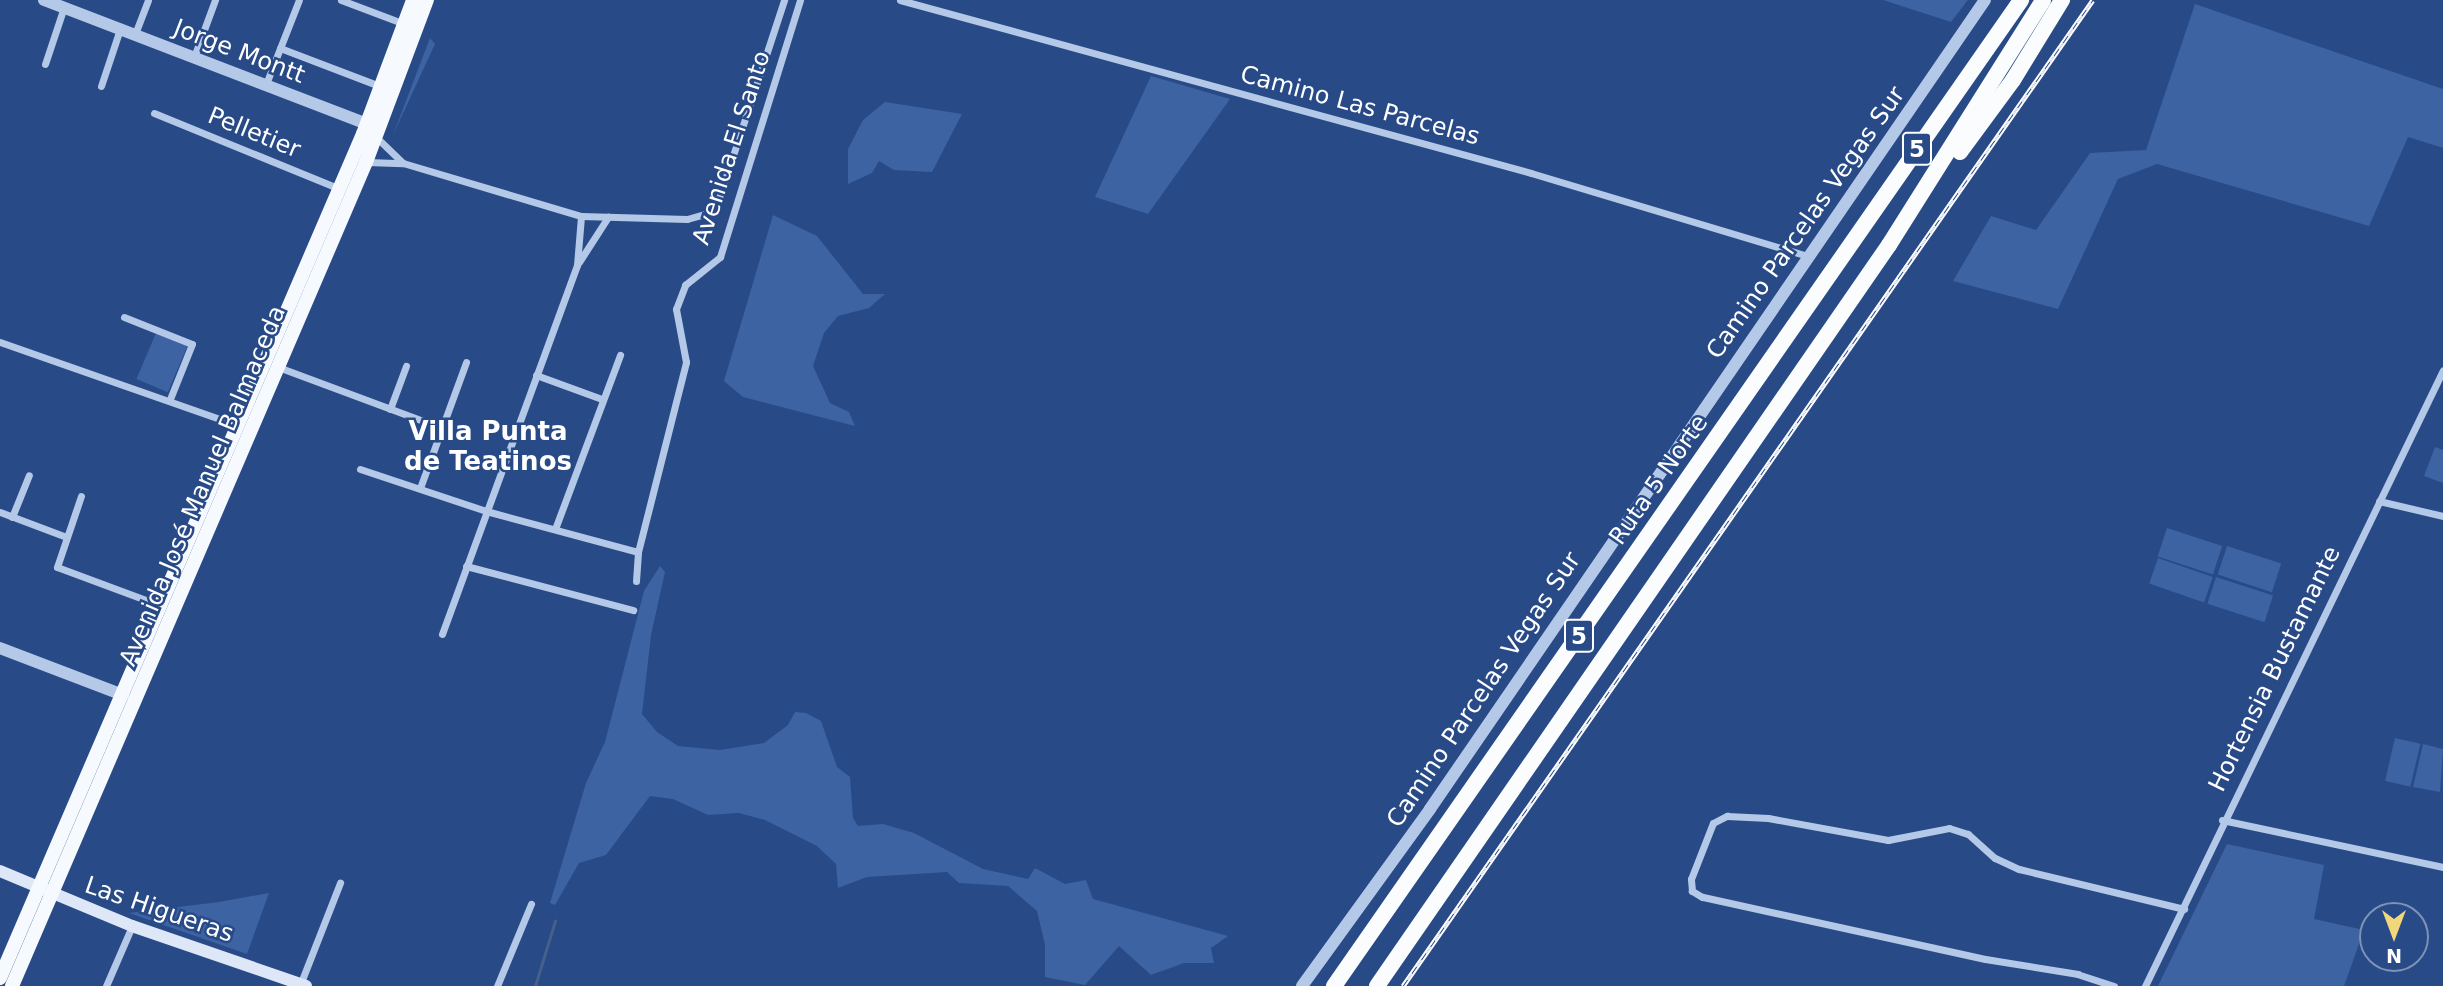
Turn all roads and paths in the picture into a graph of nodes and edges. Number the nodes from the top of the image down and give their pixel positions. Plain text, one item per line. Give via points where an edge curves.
1 (44, 0) edge
2 (148, 0) edge
3 (215, 0) edge
4 (299, 0) edge
5 (341, 0) edge
6 (413, 0) edge
7 (427, 0) edge
8 (784, 0) edge
9 (800, 0) edge
10 (900, 0) edge
11 (1985, 0) edge
12 (2043, 0) edge
13 (2062, 0) edge
14 (2017, 5) edge
15 (64, 7) junction
16 (405, 24) junction
17 (120, 29) junction
18 (135, 34) junction
19 (280, 48) junction
20 (194, 57) junction
21 (45, 64) dead end
22 (266, 84) junction
23 (101, 86) dead end
24 (382, 88) junction
25 (154, 113) dead end
26 (375, 130) junction
27 (366, 162) junction
28 (402, 163) junction
29 (340, 189) junction
30 (581, 216) junction
31 (608, 217) junction
32 (1889, 245) junction
33 (1807, 256) junction
34 (577, 265) junction
35 (124, 317) dead end
36 (0, 342) edge
37 (620, 355) dead end
38 (466, 362) dead end
39 (278, 366) junction
40 (406, 366) dead end
41 (2443, 370) edge
42 (536, 375) junction
43 (170, 399) junction
44 (602, 399) junction
45 (390, 409) junction
46 (245, 428) junction
47 (442, 428) junction
48 (360, 469) dead end
49 (29, 475) dead end
50 (420, 488) junction
51 (81, 496) dead end
52 (2379, 500) junction
53 (486, 511) junction
54 (0, 512) edge
55 (2443, 516) edge
56 (12, 517) junction
57 (555, 530) junction
58 (66, 537) junction
59 (638, 552) junction
60 (467, 566) junction
61 (636, 581) dead end
62 (162, 606) junction
63 (633, 610) dead end
64 (442, 634) dead end
65 (0, 648) edge
66 (123, 695) junction
67 (107, 768) junction
68 (2222, 820) junction
69 (2443, 867) edge
70 (0, 871) edge
71 (340, 883) dead end
72 (45, 892) junction
73 (531, 904) dead end
74 (2184, 909) junction
75 (132, 926) junction
76 (0, 978) edge
77 (302, 985) edge
78 (12, 986) edge
79 (106, 986) edge
80 (497, 986) edge
81 (1302, 986) edge
82 (1334, 986) edge
83 (1377, 986) edge
84 (2114, 986) edge
85 (2145, 986) edge

1 - 15 street, Jorge Montt
2 - 18 street
3 - 20 street
4 - 19 street
5 - 16 street
6 - 16 main road, Avenida José Manuel Balmaceda
7 - 26 main road, Avenida José Manuel Balmaceda
8 - 31 street via 718,201 705,214 687,219
9 - 59 street, Avenida El Santo via 720,257 685,285 676,309 687,362
10 - 33 street, Camino Las Parcelas via 1531,173
11 - 33 street, Camino Parcelas Vegas Sur
12 - 32 highway, 5
13 - 32 highway via 2001,97
14 - 82 highway, Ruta 5 Norte / 5
15 - 17 street, Jorge Montt
15 - 21 street
16 - 24 main road, Avenida José Manuel Balmaceda
17 - 18 street, Jorge Montt
17 - 23 street
18 - 20 street, Jorge Montt
19 - 22 street
19 - 24 street
20 - 22 street, Jorge Montt
22 - 26 street, Jorge Montt
24 - 26 main road, Avenida José Manuel Balmaceda
25 - 29 street, Pelletier
26 - 27 main road, Avenida José Manuel Balmaceda
26 - 28 street
26 - 29 main road, Avenida José Manuel Balmaceda
27 - 28 street
27 - 39 main road, Avenida José Manuel Balmaceda
28 - 30 street
29 - 46 main road, Avenida José Manuel Balmaceda
30 - 31 street
30 - 34 street
31 - 34 street
32 - 83 highway, 5
33 - 81 street, Camino Parcelas Vegas Sur via 1430,809
34 - 42 street
35 - 43 street via 192,344
36 - 43 street
37 - 44 street
38 - 47 street
39 - 45 street
39 - 46 main road, Avenida José Manuel Balmaceda
40 - 45 street
41 - 52 street, Hortensia Bustamante
42 - 44 street
42 - 53 street
43 - 46 street
44 - 57 street
45 - 47 street
46 - 62 main road, Avenida José Manuel Balmaceda
46 - 67 main road, Avenida José Manuel Balmaceda
47 - 50 street
48 - 50 street
49 - 56 street
50 - 53 street
51 - 58 street
52 - 55 street
52 - 68 street, Hortensia Bustamante
53 - 57 street
53 - 60 street
54 - 56 street
56 - 58 street
57 - 59 street
58 - 62 street via 57,567
59 - 61 street, Avenida El Santo
60 - 63 street
60 - 64 street
62 - 66 main road, Avenida José Manuel Balmaceda
65 - 66 street
66 - 67 main road via 128,712
66 - 72 main road, Avenida José Manuel Balmaceda
67 - 72 main road, Avenida José Manuel Balmaceda
68 - 69 street
68 - 74 street, Hortensia Bustamante
70 - 72 main road, Las Higueras
71 - 77 street
72 - 75 main road, Las Higueras
72 - 76 main road, Avenida José Manuel Balmaceda
72 - 78 main road, Avenida José Manuel Balmaceda
73 - 80 street
74 - 84 street via 2019,869 1957,830 1933,829 1888,840 1753,817 1727,816 1713,823 1691,879 1692,891 1702,897 1985,959 2078,974
74 - 85 street, Hortensia Bustamante
75 - 77 main road, Las Higueras
75 - 79 street

